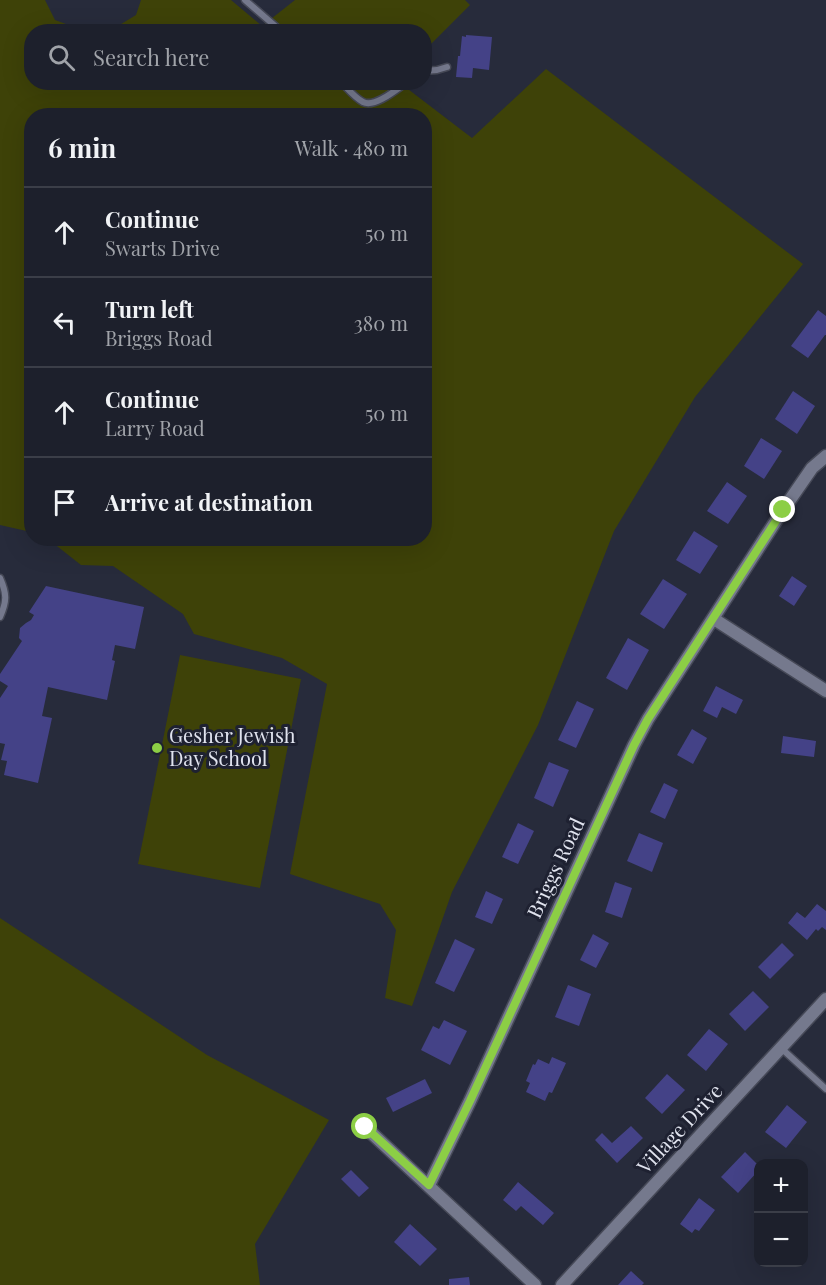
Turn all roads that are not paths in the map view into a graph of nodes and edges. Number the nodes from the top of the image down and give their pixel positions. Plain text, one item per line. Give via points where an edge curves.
1 (245, 0) edge
2 (273, 24) edge
3 (447, 67) dead end
4 (432, 70) edge
5 (350, 90) edge
6 (395, 90) edge
7 (826, 456) edge
8 (0, 578) edge
9 (0, 617) edge
10 (714, 619) junction
11 (826, 691) edge
12 (826, 999) edge
13 (781, 1048) junction
14 (826, 1089) edge
15 (365, 1127) dead end
16 (429, 1185) junction
17 (535, 1285) edge
18 (562, 1285) edge

1 - 2 lane
3 - 4 lane
5 - 6 lane via 371,104
7 - 10 street, Briggs Road via 812,468
8 - 9 lane via 6,604
10 - 11 street
10 - 16 street, Briggs Road via 634,745
12 - 13 street, Village Drive
13 - 14 lane
13 - 18 street, Village Drive
15 - 16 street
16 - 17 street

